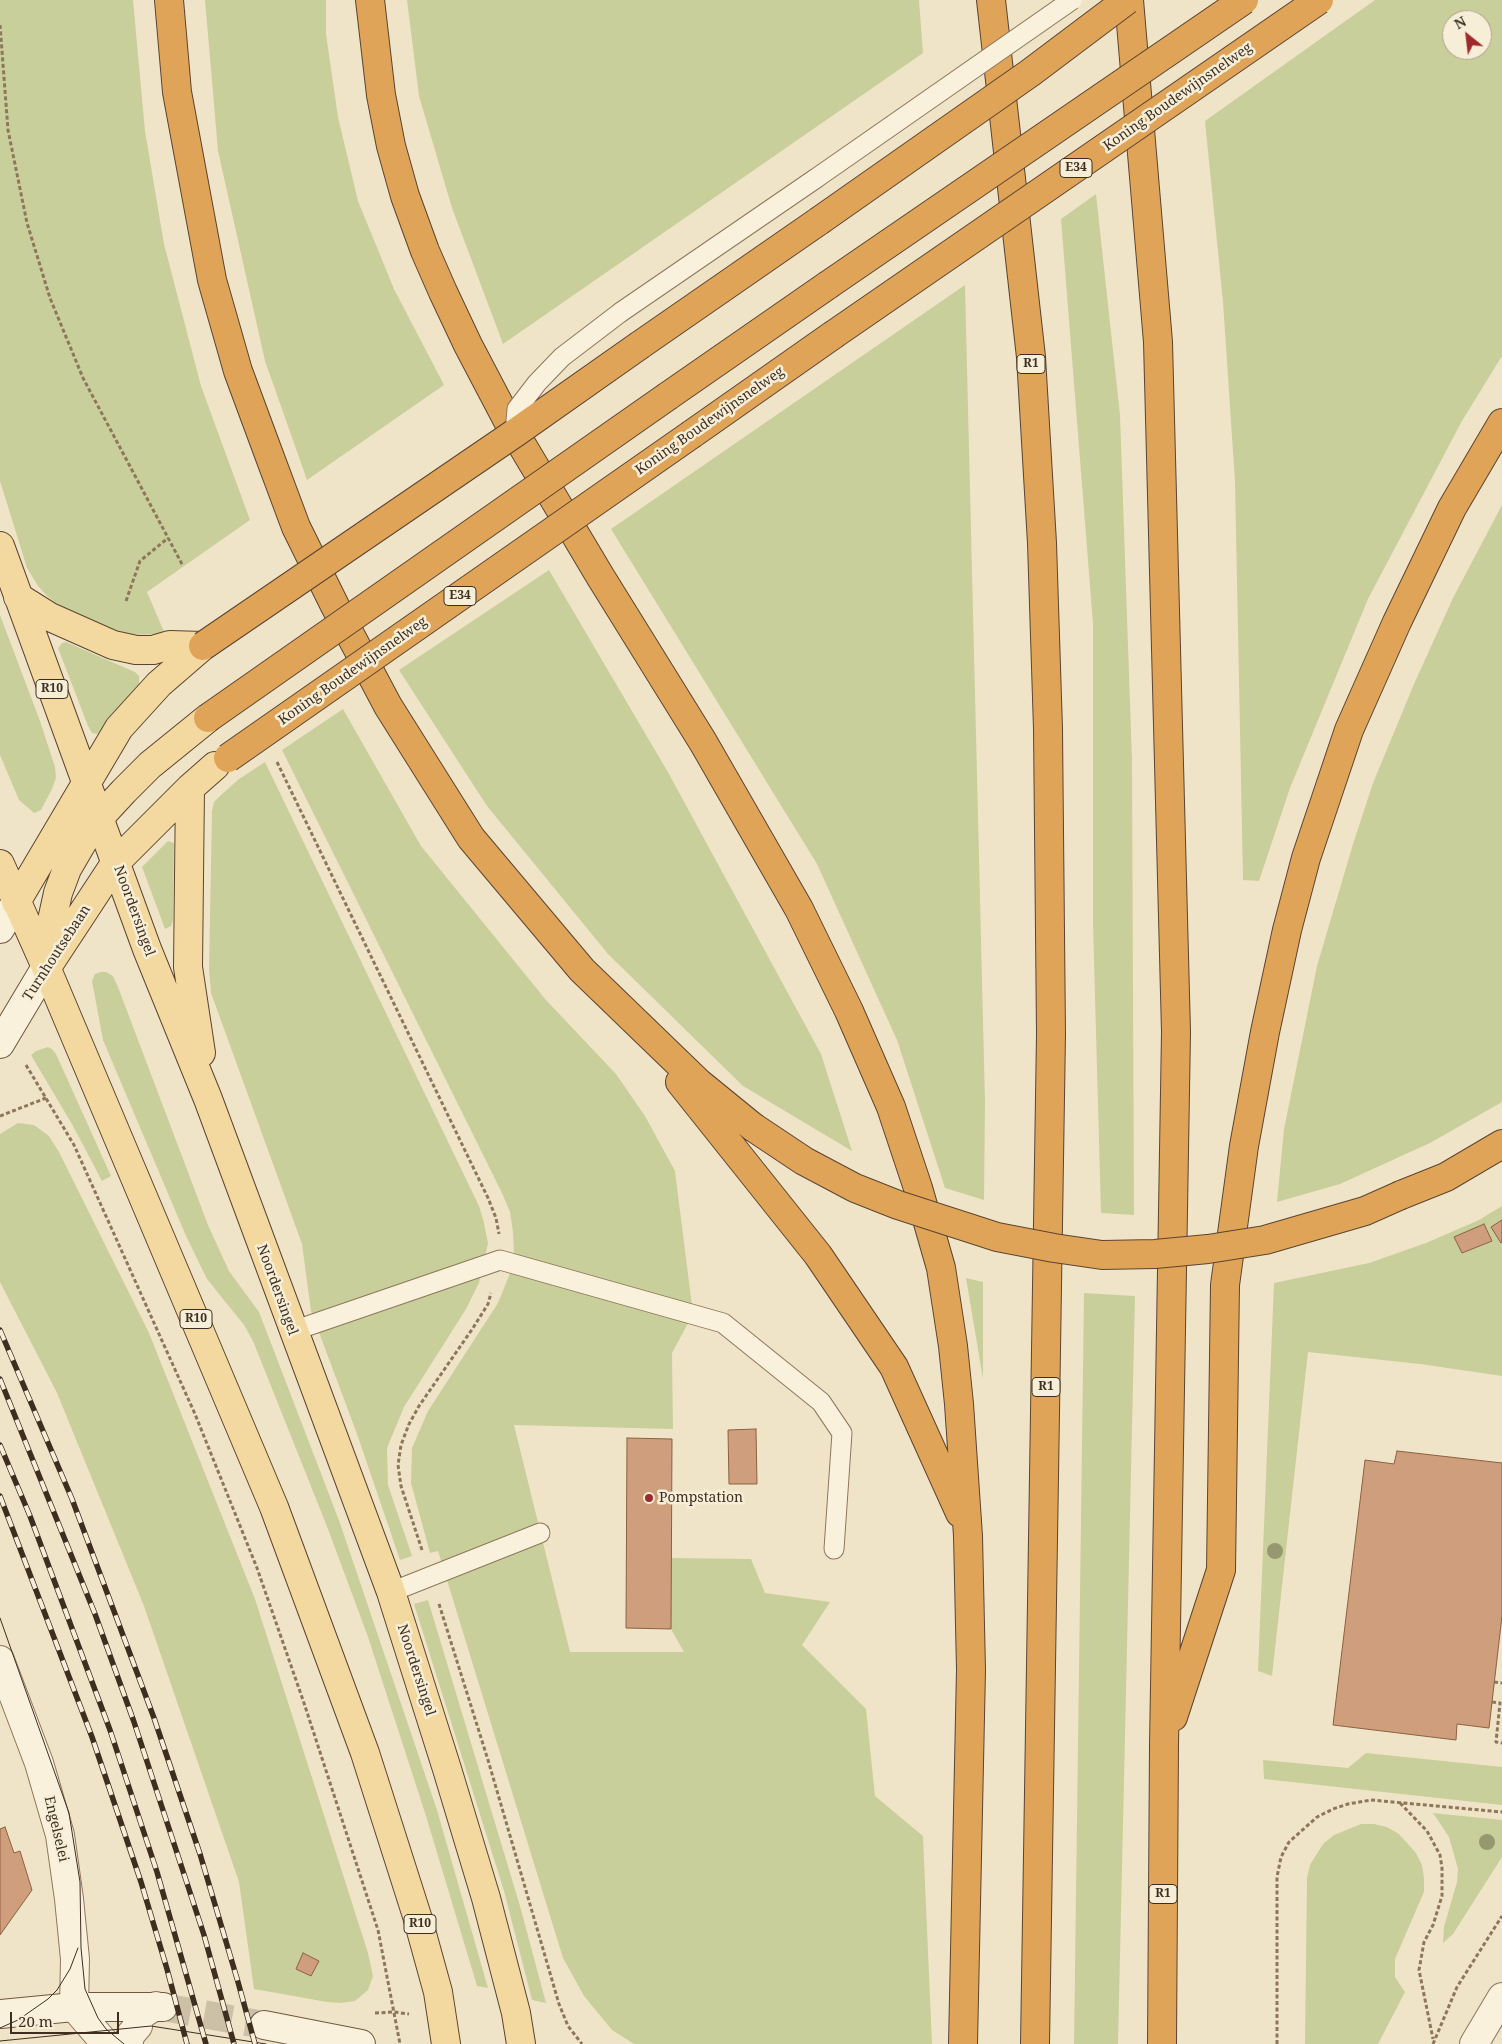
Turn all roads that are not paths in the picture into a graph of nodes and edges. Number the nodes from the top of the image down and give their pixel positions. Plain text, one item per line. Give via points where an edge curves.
1 (170, 0) edge
2 (370, 0) edge
3 (991, 0) edge
4 (1072, 0) edge
5 (1128, 0) edge
6 (1244, 0) edge
7 (1319, 0) edge
8 (1502, 423) edge
9 (514, 433) junction
10 (0, 546) edge
11 (18, 597) junction
12 (203, 646) joint
13 (175, 655) junction
14 (208, 718) joint
15 (222, 762) joint
16 (86, 781) junction
17 (190, 788) junction
18 (100, 818) junction
19 (116, 862) junction
20 (0, 864) edge
21 (16, 902) junction
22 (0, 928) edge
23 (46, 968) junction
24 (614, 1002) junction
25 (0, 1044) edge
26 (208, 1099) junction
27 (1502, 1144) edge
28 (292, 1330) junction
29 (968, 1531) junction
30 (540, 1533) dead end
31 (834, 1549) dead end
32 (391, 1592) junction
33 (0, 1660) edge
34 (1164, 1745) junction
35 (1502, 1997) edge
36 (74, 2007) junction
37 (0, 2014) edge
38 (264, 2025) tunnel mouth
39 (106, 2044) edge
40 (128, 2044) edge
41 (361, 2044) edge
42 (446, 2044) edge
43 (521, 2044) edge
44 (963, 2044) edge
45 (1035, 2044) edge
46 (1162, 2044) edge
47 (1474, 2044) edge

1 - 24 highway via 177,92 212,280 238,370 296,527 388,706 471,838 582,970
2 - 29 highway via 381,95 391,146 425,251 456,319 510,425 703,742 799,909 891,1107 941,1268 959,1404
3 - 45 highway, R1 via 1031,357 1048,729 1051,1034
4 - 9 lane, bridge via 621,312 562,357 518,409
5 - 9 highway, bridge via 1030,73
5 - 34 highway, R1 via 1158,342 1176,1032
6 - 14 highway, bridge via 828,285
7 - 15 highway, Koning Boudewijnsnelweg / E34, bridge
8 - 34 highway via 1452,508 1396,622 1349,730 1306,858 1287,930 1264,1032 1244,1146 1226,1285 1220,1570
9 - 12 highway, bridge
10 - 11 main road, Noordersingel / R10
11 - 13 main road via 50,617 114,645
11 - 16 main road, Noordersingel / R10
12 - 13 main road
13 - 16 main road via 153,690 119,728
14 - 18 main road via 150,765
15 - 17 main road, Koning Boudewijnsnelweg / E34
16 - 18 main road, Noordersingel / R10
16 - 21 main road
17 - 19 main road, Koning Boudewijnsnelweg / E34
17 - 26 main road via 188,967
18 - 19 main road, Noordersingel / R10
18 - 23 main road via 67,869 58,893
19 - 23 main road, Turnhoutsebaan
19 - 26 main road, Noordersingel / R10 via 147,949
20 - 21 main road, R10
21 - 22 street
21 - 23 main road, R10
23 - 25 street, Turnhoutsebaan
23 - 42 main road, R10 via 274,1506 365,1753 417,1916 438,1992
24 - 27 highway, bridge via 699,1083 753,1127 804,1161 855,1188 898,1205 997,1237 1054,1248 1102,1254 1155,1254 1265,1240 1365,1211 1446,1177
24 - 29 highway via 818,1255 894,1367
26 - 28 main road, Noordersingel / R10
28 - 31 lane via 500,1260 723,1323 821,1402 842,1433
28 - 32 main road, Noordersingel / R10
29 - 44 highway via 971,1670
30 - 32 lane
32 - 43 main road, Noordersingel / R10 via 486,1898
33 - 36 street, Engelselei via 39,1763 60,1835 70,1899
34 - 46 highway, R1
35 - 47 street
36 - 37 street
36 - 39 street
36 - 40 street via 160,2006 144,2013 138,2020
38 - 41 street

